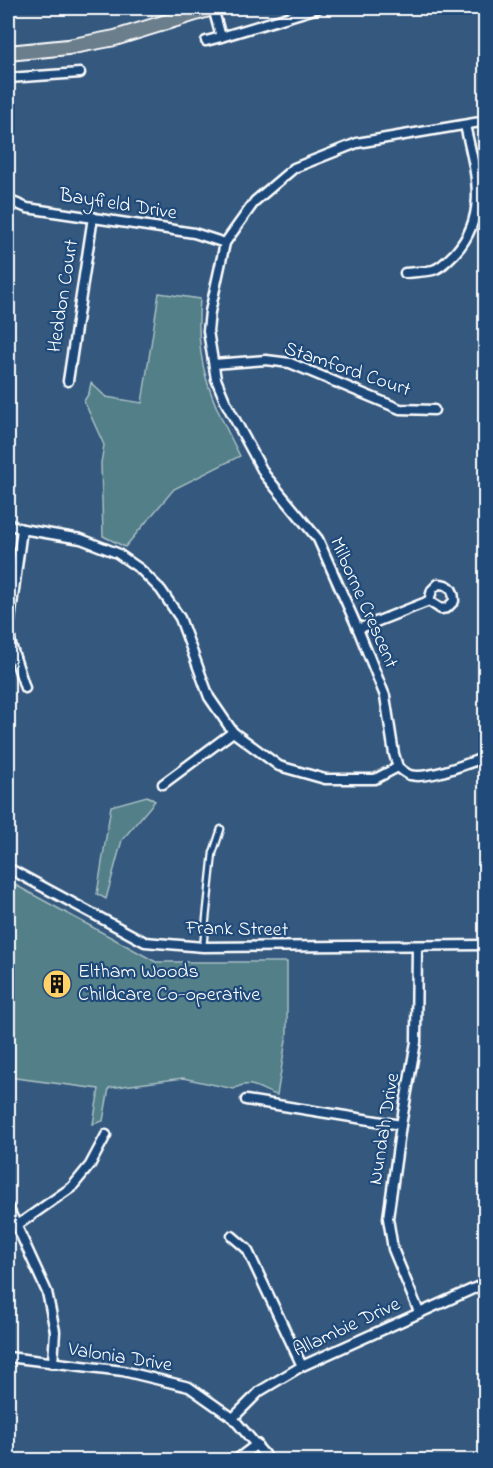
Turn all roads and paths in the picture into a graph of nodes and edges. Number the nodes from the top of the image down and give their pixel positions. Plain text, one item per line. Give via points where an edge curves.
1 (213, 8) edge
2 (318, 8) edge
3 (221, 37) junction
4 (206, 41) dead end
5 (8, 53) edge
6 (80, 73) dead end
7 (8, 78) edge
8 (486, 121) edge
9 (465, 125) junction
10 (8, 200) edge
11 (93, 217) junction
12 (225, 243) junction
13 (405, 273) dead end
14 (214, 364) junction
15 (68, 381) dead end
16 (434, 410) dead end
17 (8, 524) edge
18 (22, 530) junction
19 (429, 602) dead end
20 (358, 629) junction
21 (25, 688) dead end
22 (233, 732) junction
23 (486, 757) edge
24 (398, 767) junction
25 (163, 784) dead end
26 (221, 829) dead end
27 (8, 868) edge
28 (486, 945) edge
29 (417, 946) junction
30 (203, 947) junction
31 (246, 1100) dead end
32 (401, 1125) junction
33 (106, 1135) dead end
34 (8, 1207) edge
35 (16, 1226) junction
36 (232, 1236) dead end
37 (486, 1283) edge
38 (419, 1312) junction
39 (8, 1357) edge
40 (53, 1364) junction
41 (302, 1366) junction
42 (233, 1418) junction
43 (257, 1444) junction
44 (236, 1461) edge
45 (269, 1461) edge

1 - 3 street
1 - 5 main road via 115,38
2 - 3 street
3 - 4 street
6 - 7 street
8 - 9 street, Milborne Crescent
9 - 12 street, Milborne Crescent via 357,143 294,168 255,201
9 - 13 street via 478,190 476,214 466,241 434,270
10 - 11 street, Bayfield Drive via 27,208
11 - 12 street, Bayfield Drive via 194,233
11 - 15 street, Heddon Court
12 - 14 street, Milborne Crescent via 208,331
14 - 16 street, Stamford Court via 266,360 290,363 400,409
14 - 20 street, Milborne Crescent via 216,379 237,423 266,475 318,539
17 - 18 street
18 - 21 street via 9,628
18 - 22 street via 81,539 117,553 140,569 180,618 209,697
19 - 20 street
20 - 24 street, Milborne Crescent via 385,696
22 - 24 street via 279,766 325,779 375,779
22 - 25 street
23 - 24 street via 423,775 410,775
26 - 30 lane via 213,853
27 - 30 street, Frank Street via 145,942
28 - 29 street, Frank Street
29 - 30 street, Frank Street
29 - 32 street, Nundah Drive via 416,1042
31 - 32 street
32 - 38 street, Nundah Drive via 388,1218 393,1249
33 - 35 street via 90,1165 72,1187
34 - 35 street
35 - 40 street via 47,1292 54,1330
36 - 41 street via 247,1249
37 - 38 street, Allambie Drive
38 - 41 street, Allambie Drive
39 - 40 street, Valonia Drive
40 - 42 street, Valonia Drive via 123,1371 189,1387
41 - 42 street, Allambie Drive via 260,1391
42 - 43 street, Valonia Drive
43 - 44 street
43 - 45 street, Valonia Drive

